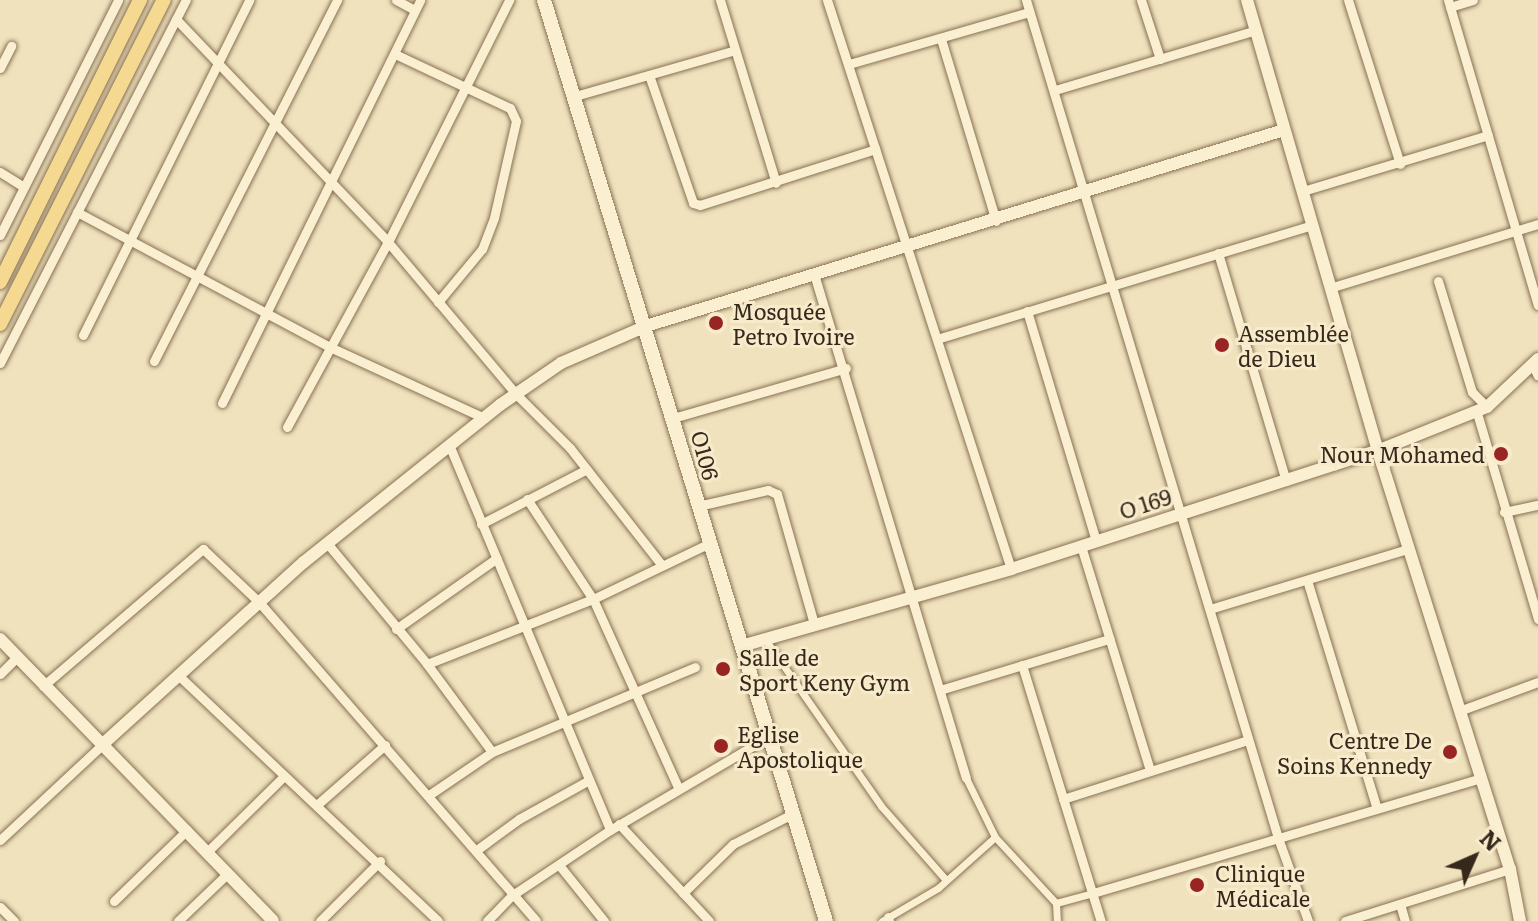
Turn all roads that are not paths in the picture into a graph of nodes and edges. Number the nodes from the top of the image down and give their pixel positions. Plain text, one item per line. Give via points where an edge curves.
1 (118, 0) edge
2 (140, 0) edge
3 (164, 0) edge
4 (186, 0) edge
5 (249, 0) edge
6 (337, 0) edge
7 (396, 0) edge
8 (509, 0) edge
9 (545, 0) edge
10 (720, 0) edge
11 (827, 0) edge
12 (1026, 0) edge
13 (1141, 0) edge
14 (1247, 0) edge
15 (1348, 0) edge
16 (1473, 0) edge
17 (1449, 4) edge
18 (418, 5) edge
19 (1029, 12) junction
20 (176, 19) junction
21 (1256, 30) junction
22 (941, 39) junction
23 (11, 46) dead end
24 (735, 50) junction
25 (395, 54) junction
26 (1160, 59) junction
27 (218, 63) junction
28 (849, 64) junction
29 (0, 68) edge
30 (649, 75) junction
31 (465, 86) junction
32 (1055, 90) junction
33 (575, 96) junction
34 (274, 128) junction
35 (1284, 130) junction
36 (1488, 135) junction
37 (875, 149) junction
38 (1400, 164) junction
39 (0, 172) edge
40 (328, 183) junction
41 (776, 183) junction
42 (24, 187) junction
43 (1303, 191) junction
44 (1086, 193) junction
45 (77, 212) junction
46 (996, 221) junction
47 (1538, 224) edge
48 (1313, 225) junction
49 (1516, 232) junction
50 (0, 235) edge
51 (131, 242) junction
52 (388, 242) junction
53 (907, 246) junction
54 (1218, 253) junction
55 (814, 274) junction
56 (198, 276) junction
57 (1438, 281) dead end
58 (0, 282) edge
59 (1113, 284) junction
60 (1333, 287) junction
61 (438, 302) junction
62 (1538, 305) edge
63 (267, 310) junction
64 (1027, 311) junction
65 (0, 324) edge
66 (646, 326) junction
67 (83, 335) dead end
68 (937, 339) junction
69 (332, 348) junction
70 (154, 361) dead end
71 (0, 363) edge
72 (1536, 366) edge
73 (846, 368) junction
74 (516, 394) junction
75 (222, 403) dead end
76 (1482, 410) junction
77 (484, 418) junction
78 (673, 418) junction
79 (287, 427) dead end
80 (450, 447) junction
81 (1378, 451) junction
82 (587, 469) junction
83 (1286, 481) junction
84 (527, 499) junction
85 (1538, 505) edge
86 (698, 506) junction
87 (1182, 512) junction
88 (1504, 512) junction
89 (481, 524) junction
90 (1096, 541) junction
91 (712, 542) junction
92 (327, 543) junction
93 (1081, 546) junction
94 (1408, 549) junction
95 (497, 558) junction
96 (661, 564) junction
97 (1011, 569) junction
98 (1307, 580) junction
99 (911, 598) junction
100 (593, 599) junction
101 (259, 602) junction
102 (1210, 609) junction
103 (1538, 619) edge
104 (814, 624) junction
105 (525, 625) junction
106 (396, 629) junction
107 (0, 639) edge
108 (765, 639) junction
109 (1109, 639) junction
110 (745, 645) junction
111 (17, 657) junction
112 (427, 664) junction
113 (1022, 665) junction
114 (695, 667) dead end
115 (0, 674) edge
116 (177, 674) junction
117 (1538, 682) edge
118 (43, 686) junction
119 (940, 690) junction
120 (635, 692) junction
121 (1459, 711) junction
122 (565, 723) junction
123 (771, 735) junction
124 (1248, 740) junction
125 (103, 744) junction
126 (385, 745) junction
127 (492, 752) junction
128 (1150, 770) junction
129 (283, 777) junction
130 (966, 778) joint
131 (1480, 778) junction
132 (589, 780) junction
133 (678, 787) junction
134 (429, 795) junction
135 (1063, 799) junction
136 (319, 803) junction
137 (1377, 809) junction
138 (794, 813) junction
139 (619, 824) junction
140 (187, 830) junction
141 (610, 830) junction
142 (995, 837) junction
143 (1278, 838) junction
144 (0, 840) edge
145 (478, 849) junction
146 (207, 852) junction
147 (380, 861) junction
148 (559, 865) junction
149 (1510, 869) junction
150 (228, 873) junction
151 (946, 880) junction
152 (683, 893) junction
153 (1093, 893) junction
154 (511, 896) junction
155 (114, 901) dead end
156 (1056, 903) junction
157 (1400, 904) junction
158 (0, 907) edge
159 (821, 918) edge
160 (886, 920) edge
161 (14, 921) edge
162 (178, 921) edge
163 (273, 921) edge
164 (320, 921) edge
165 (438, 921) edge
166 (487, 921) edge
167 (536, 921) edge
168 (604, 921) edge
169 (709, 921) edge
170 (1057, 921) edge
171 (1101, 921) edge
172 (1308, 921) edge
173 (1345, 921) edge
174 (1405, 921) edge
175 (1520, 921) edge

1 - 42 street
2 - 58 main road
3 - 65 main road
4 - 20 street
5 - 27 street
6 - 34 street
7 - 18 street
8 - 31 street
9 - 33 main road, O106
10 - 24 street
11 - 28 street
12 - 19 street
13 - 26 street
14 - 21 street
15 - 38 street
16 - 17 street
17 - 36 street
18 - 25 street
19 - 22 street
19 - 32 street
20 - 27 street
20 - 45 street
21 - 26 street
21 - 35 street
22 - 28 street
22 - 46 street
23 - 29 street
24 - 30 street
24 - 41 street
25 - 31 street
25 - 40 street
26 - 32 street
27 - 34 street
27 - 51 street
28 - 37 street
30 - 33 street
30 - 41 street via 693,203
31 - 52 street
31 - 61 street via 510,108 516,121 482,249
32 - 44 street
33 - 66 main road, O106
34 - 40 street
34 - 56 street
35 - 43 street
35 - 44 street
36 - 38 street
36 - 49 street
37 - 41 street
37 - 53 street
38 - 43 street
39 - 42 street
40 - 52 street
40 - 63 street
42 - 50 street
43 - 48 street
44 - 46 street
44 - 59 street
45 - 51 street
45 - 71 street
46 - 53 street
47 - 49 street
48 - 54 street
48 - 60 street
49 - 60 street
49 - 62 street
51 - 56 street
51 - 67 street
52 - 61 street
52 - 69 street
53 - 55 street
53 - 68 street
54 - 59 street
54 - 83 street
55 - 66 street
55 - 73 street
56 - 63 street
56 - 70 street
57 - 76 street
59 - 64 street
59 - 87 street
60 - 81 street
61 - 74 street
63 - 69 street
63 - 75 street
64 - 68 street
64 - 90 street
66 - 74 street via 561,363
66 - 78 main road, O106
68 - 97 street
69 - 77 street
69 - 79 street
72 - 76 street, O 169
73 - 78 street
73 - 99 street
74 - 77 street
74 - 82 street
76 - 81 street, O 169
76 - 88 street
77 - 80 street
78 - 86 main road, O106
80 - 89 street
80 - 92 street
81 - 83 street, O 169
81 - 94 street
82 - 84 street
82 - 96 street
83 - 87 street, O 169
84 - 89 street
84 - 100 street
85 - 88 street
86 - 91 main road, O106
86 - 104 street via 768,490 777,494
87 - 90 street, O 169
87 - 102 street
88 - 103 street
89 - 95 street
90 - 93 street, O 169
91 - 96 street
91 - 110 main road, O106
92 - 101 street
92 - 106 street
93 - 97 street, O 169
93 - 109 street
94 - 98 street
94 - 121 street
95 - 105 street
95 - 106 street
96 - 100 street
97 - 99 street, O 169
98 - 102 street
98 - 137 street
99 - 104 street, O 169
99 - 119 street
100 - 105 street
100 - 120 street
101 - 116 street
101 - 118 street via 215,555 203,549 194,552
101 - 126 street
102 - 124 street
104 - 108 street, O 169
105 - 112 street
105 - 122 street
106 - 112 street
107 - 111 street
108 - 110 street, O 169
108 - 151 street via 881,806
109 - 113 street
109 - 128 street
110 - 123 main road, O106
111 - 115 street
111 - 118 street
112 - 127 street
113 - 119 street
113 - 135 street
114 - 120 street
116 - 125 street
116 - 129 street
117 - 121 street
118 - 125 street
119 - 130 street
120 - 122 street
120 - 133 street
121 - 131 street
122 - 127 street
122 - 132 street
123 - 133 street
123 - 138 main road, O106
124 - 128 street
124 - 143 street
125 - 140 street
125 - 144 street
126 - 134 street
126 - 136 street
127 - 134 street
128 - 135 street
129 - 136 street
129 - 146 street
130 - 142 street
131 - 137 street
131 - 149 street
132 - 141 street
132 - 145 street
133 - 139 street
134 - 145 street
135 - 153 street
136 - 147 street
137 - 143 street
138 - 152 street via 733,844
138 - 159 main road, O106
139 - 141 street
139 - 152 street
140 - 146 street
140 - 155 street
141 - 148 street
142 - 151 street
142 - 156 street
143 - 153 street
143 - 172 street
145 - 154 street
146 - 150 street
147 - 164 street
147 - 165 street
148 - 154 street
148 - 168 street
149 - 157 street
149 - 175 street
150 - 162 street
150 - 163 street
151 - 160 street
152 - 169 street
153 - 156 street
153 - 171 street
154 - 166 street
154 - 167 street
156 - 170 street
157 - 173 street
157 - 174 street
158 - 161 street

